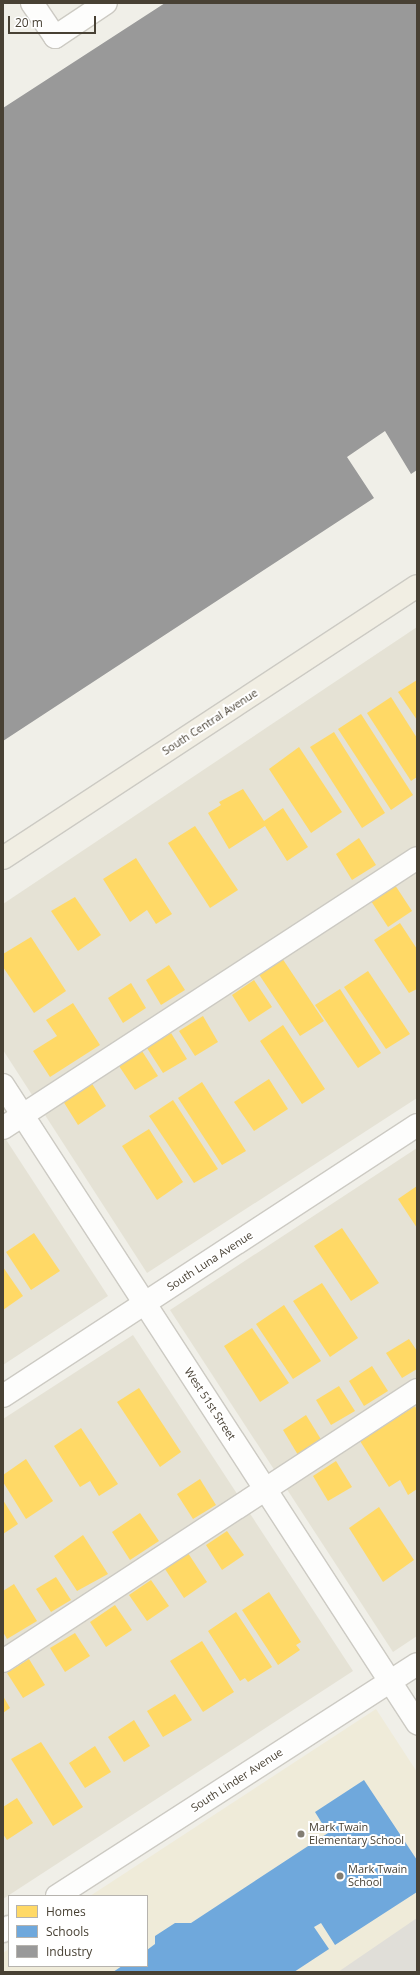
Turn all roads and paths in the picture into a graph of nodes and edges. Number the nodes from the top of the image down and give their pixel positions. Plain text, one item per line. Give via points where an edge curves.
1 (32, 3) edge
2 (106, 3) edge
3 (417, 586) edge
4 (3, 858) edge
5 (417, 858) edge
6 (3, 1085) edge
7 (23, 1115) junction
8 (417, 1125) edge
9 (3, 1128) edge
10 (145, 1303) junction
11 (417, 1390) edge
12 (3, 1396) edge
13 (266, 1489) junction
14 (3, 1661) edge
15 (417, 1664) edge
16 (390, 1682) junction
17 (417, 1723) edge
18 (59, 1895) edge

1 - 2 street via 55,37
3 - 4 main road, South Central Avenue
5 - 7 street
6 - 7 street, West 51st Street
7 - 9 street
7 - 10 street, West 51st Street
8 - 10 street, South Luna Avenue
10 - 12 street, South Luna Avenue
10 - 13 street, West 51st Street
11 - 13 street
13 - 14 street
13 - 16 street, West 51st Street
15 - 16 street, South Linder Avenue
16 - 17 street, West 51st Street
16 - 18 street, South Linder Avenue

